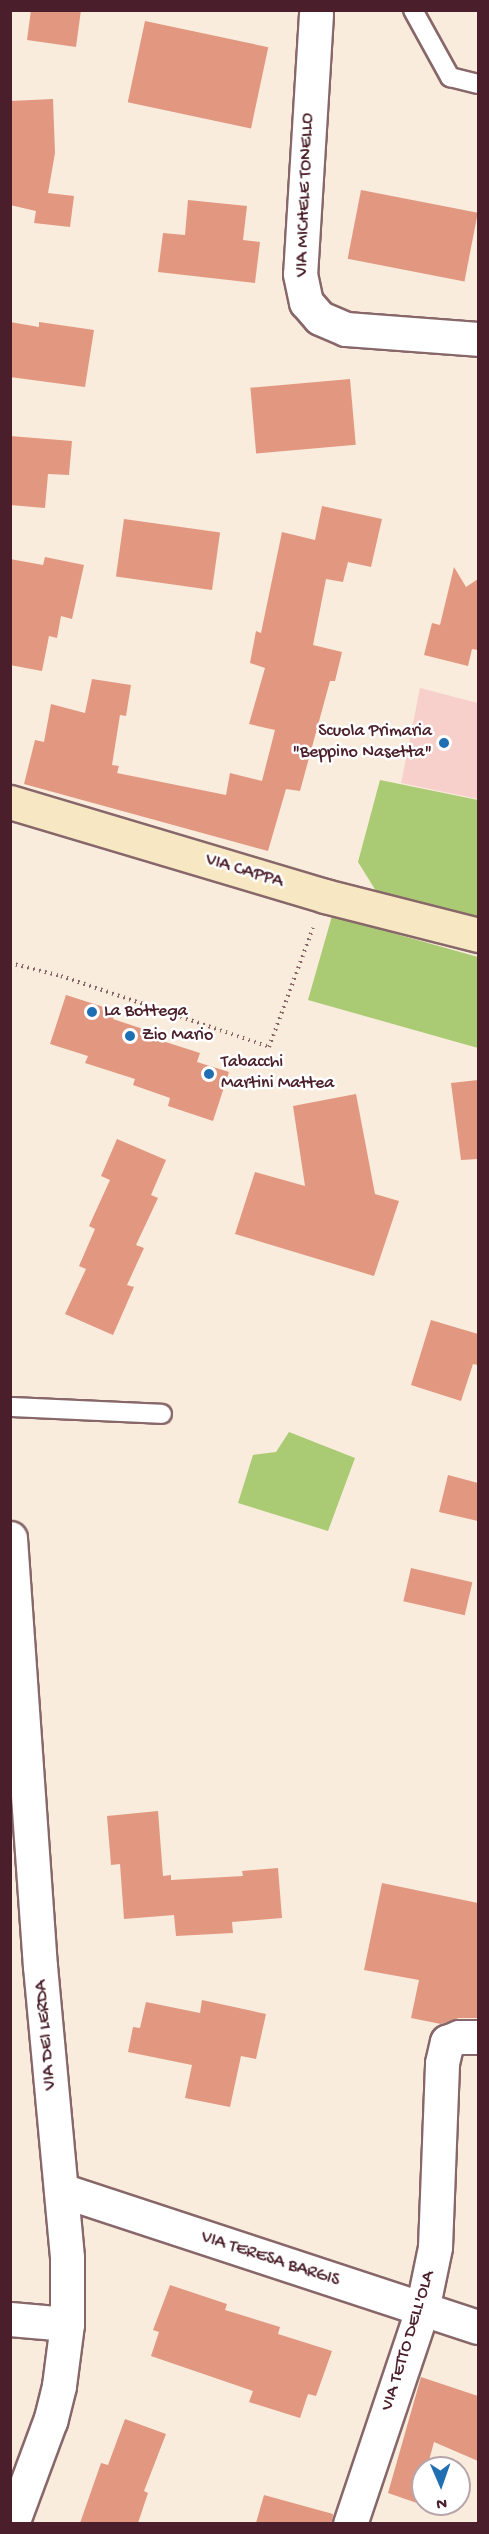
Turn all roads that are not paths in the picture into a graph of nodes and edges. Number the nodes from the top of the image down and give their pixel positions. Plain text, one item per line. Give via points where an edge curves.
1 (413, 10) edge
2 (316, 14) dead end
3 (478, 84) edge
4 (478, 339) edge
5 (10, 801) edge
6 (478, 935) edge
7 (10, 1407) edge
8 (162, 1414) dead end
9 (10, 1538) edge
10 (478, 2037) edge
11 (62, 2190) junction
12 (422, 2310) junction
13 (10, 2319) edge
14 (67, 2324) junction
15 (478, 2327) edge
16 (12, 2523) edge
17 (350, 2523) edge

1 - 3 lane via 450,77
2 - 4 street, VIA MICHELE TONELLO via 300,274 306,302 320,318 346,329
5 - 6 street, VIA CAPPA via 325,897
7 - 8 lane
9 - 11 street, VIA DEI LERDA via 40,1966
10 - 12 street, VIA TETTO DELL'OLA via 459,2037 447,2042 442,2063 435,2247
11 - 12 street, VIA TERESA BARGIS
11 - 14 street, VIA DEI LERDA
12 - 15 street, VIA TERESA BARGIS
12 - 17 street, VIA TETTO DELL'OLA
13 - 14 street
14 - 16 street, VIA DEI LERDA via 50,2421

